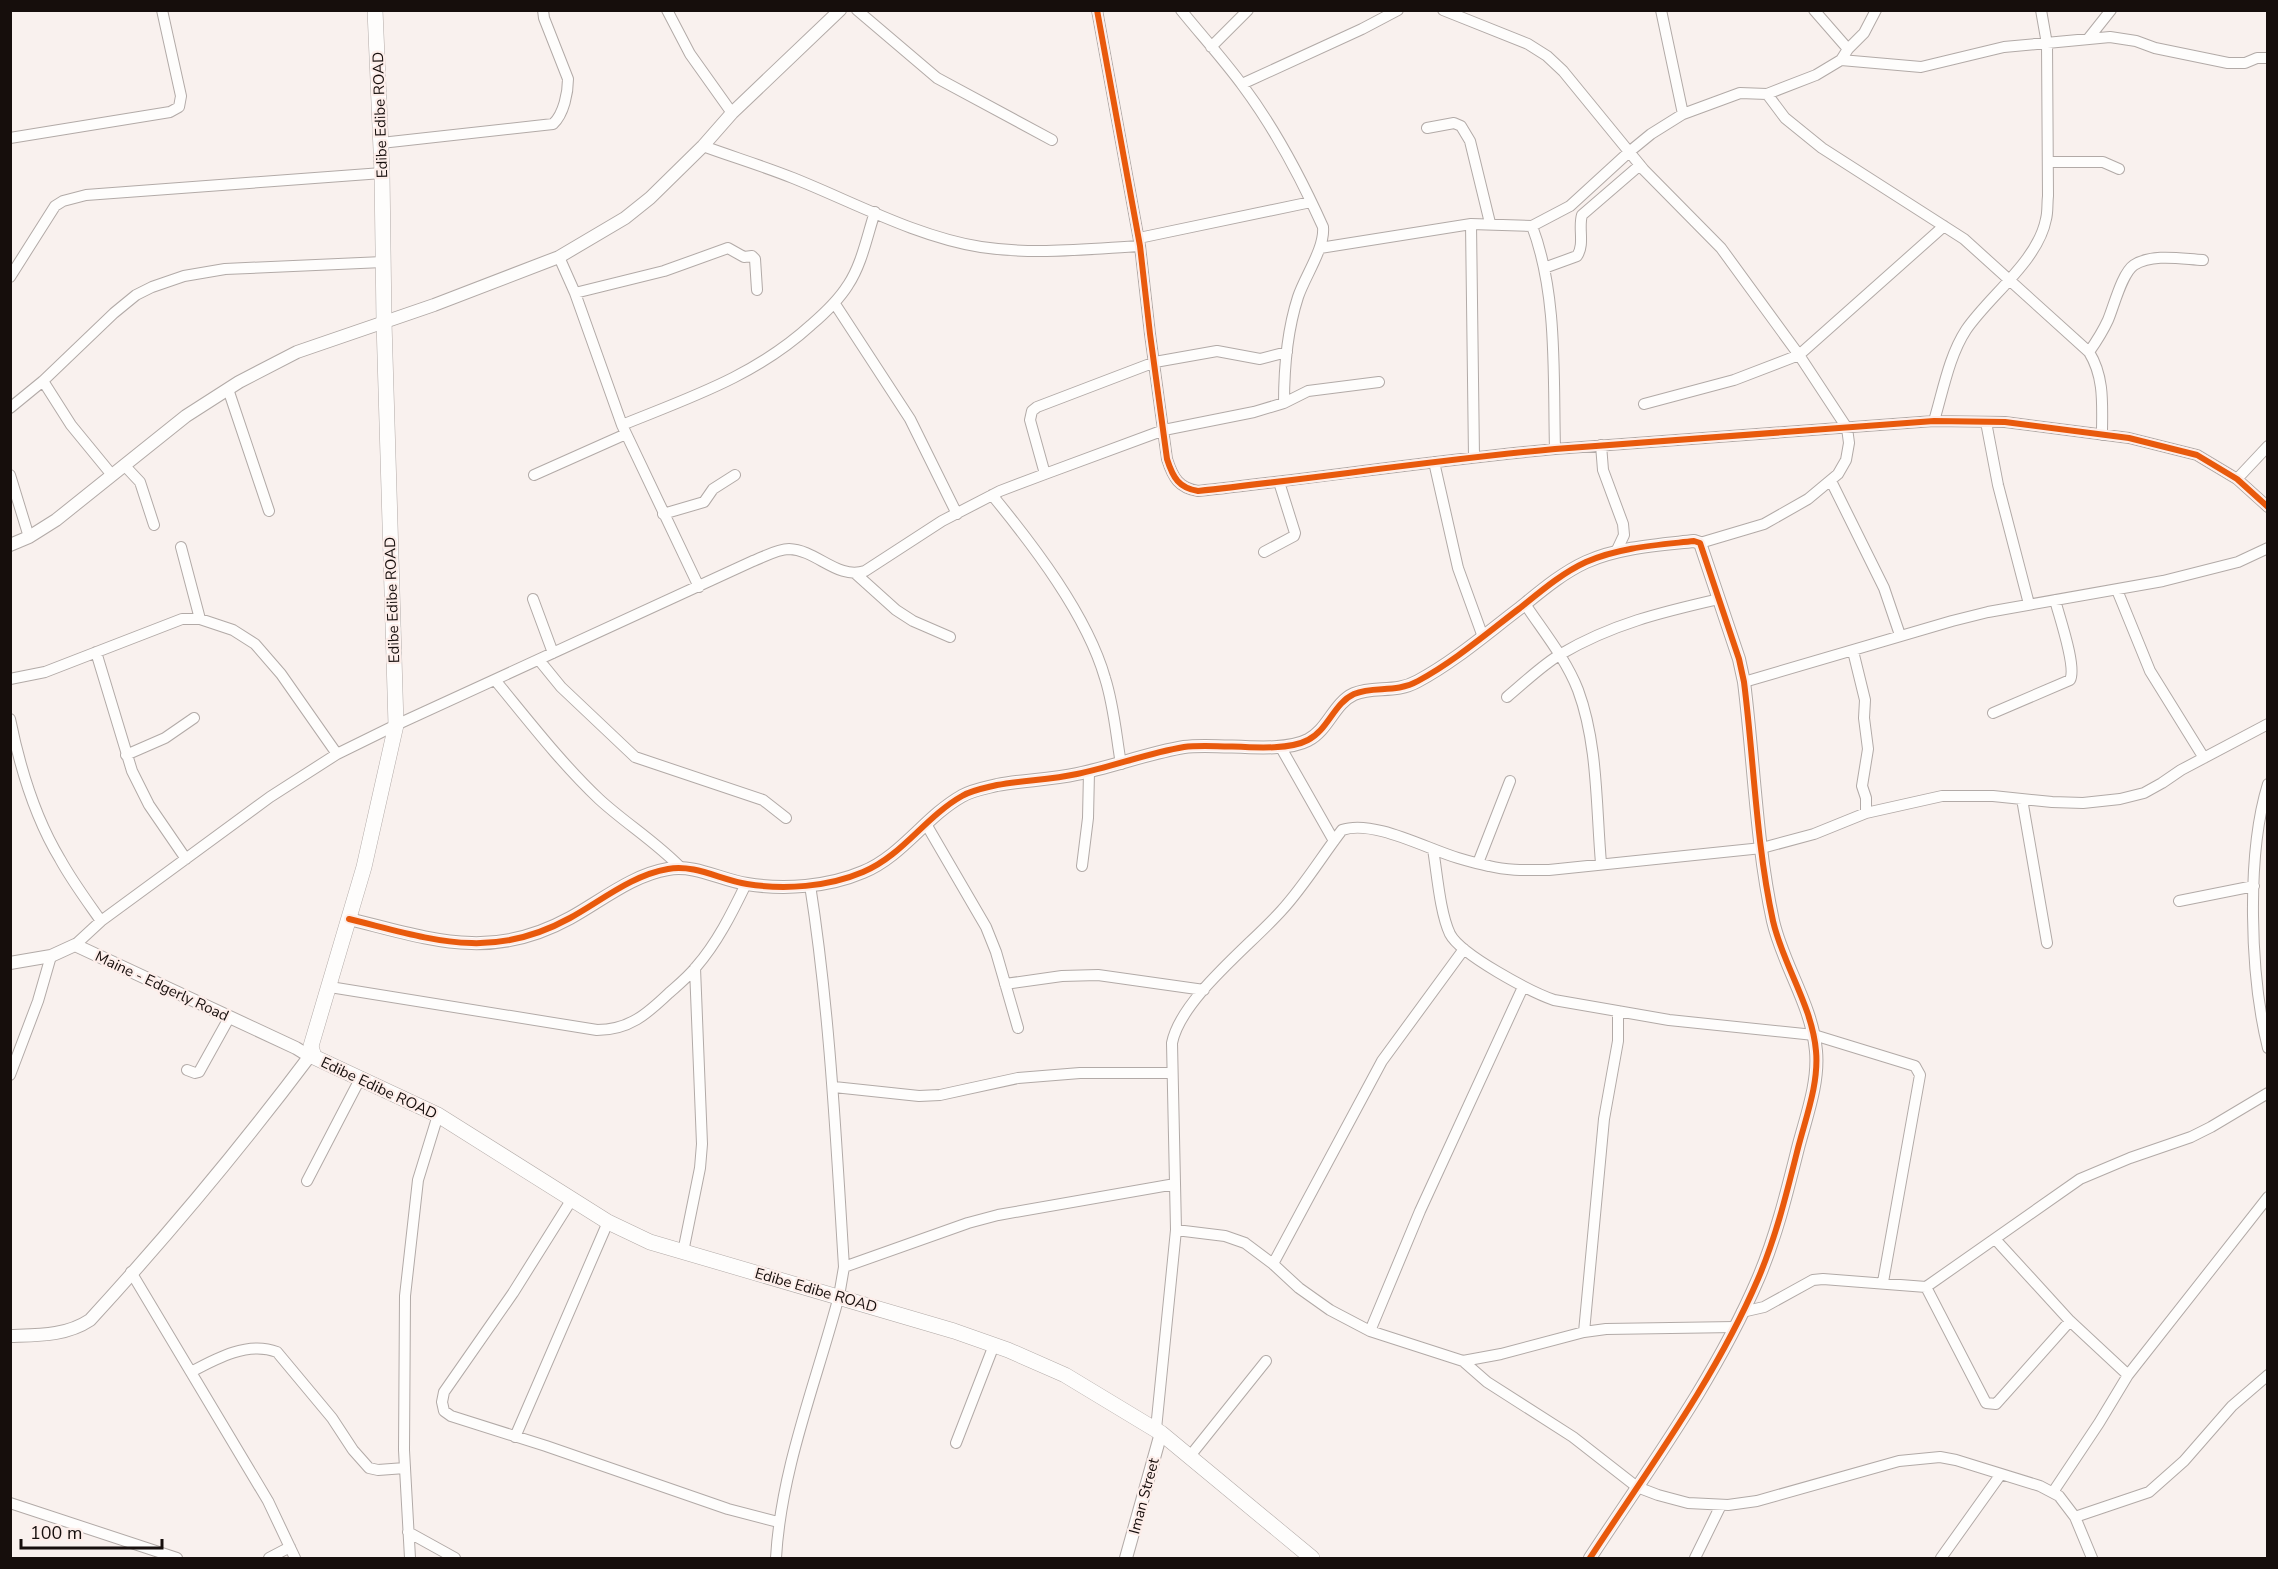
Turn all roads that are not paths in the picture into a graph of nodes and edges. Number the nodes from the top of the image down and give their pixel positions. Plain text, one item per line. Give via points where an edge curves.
1 (162, 10) edge
2 (375, 10) edge
3 (543, 10) edge
4 (667, 10) edge
5 (840, 10) edge
6 (857, 10) edge
7 (1097, 10) edge
8 (1182, 10) edge
9 (1248, 10) edge
10 (1398, 10) edge
11 (1443, 10) edge
12 (1661, 10) edge
13 (1814, 10) edge
14 (1876, 10) edge
15 (2041, 10) edge
16 (2111, 10) edge
17 (2088, 39) junction
18 (2047, 44) junction
19 (1211, 47) junction
20 (1848, 49) junction
21 (2268, 58) edge
22 (1840, 60) junction
23 (1242, 84) junction
24 (1767, 94) junction
25 (732, 113) junction
26 (1683, 114) junction
27 (1427, 128) dead end
28 (10, 138) edge
29 (1052, 140) dead end
30 (381, 143) junction
31 (703, 146) junction
32 (1629, 152) junction
33 (2048, 162) junction
34 (1640, 165) junction
35 (2119, 169) dead end
36 (382, 173) junction
37 (1311, 202) junction
38 (874, 212) junction
39 (1490, 223) junction
40 (1471, 224) junction
41 (1532, 226) junction
42 (1944, 226) junction
43 (1140, 242) junction
44 (1320, 248) junction
45 (559, 257) junction
46 (2203, 260) dead end
47 (383, 262) junction
48 (1544, 268) junction
49 (10, 277) edge
50 (2010, 280) junction
51 (757, 290) dead end
52 (575, 293) junction
53 (835, 304) junction
54 (384, 322) junction
55 (1287, 352) junction
56 (2089, 352) junction
57 (1799, 355) junction
58 (1155, 362) junction
59 (43, 381) junction
60 (1379, 382) dead end
61 (228, 389) junction
62 (1284, 403) junction
63 (1644, 404) dead end
64 (10, 408) edge
65 (1934, 421) junction
66 (1986, 422) junction
67 (1847, 428) junction
68 (624, 430) junction
69 (1164, 430) junction
70 (2102, 435) junction
71 (1601, 445) junction
72 (2268, 446) edge
73 (1555, 449) junction
74 (1474, 457) junction
75 (1434, 462) junction
76 (124, 465) junction
77 (1045, 474) junction
78 (10, 475) edge
79 (112, 475) junction
80 (534, 475) dead end
81 (735, 475) dead end
82 (2237, 479) junction
83 (1831, 481) junction
84 (1279, 482) junction
85 (992, 495) junction
86 (2268, 507) edge
87 (269, 511) dead end
88 (663, 514) junction
89 (957, 514) junction
90 (154, 525) dead end
91 (29, 537) junction
92 (1700, 543) junction
93 (10, 545) edge
94 (181, 547) dead end
95 (2268, 548) edge
96 (1264, 552) dead end
97 (1616, 552) junction
98 (856, 574) junction
99 (699, 587) junction
100 (2117, 590) junction
101 (533, 599) dead end
102 (1719, 599) junction
103 (2055, 600) junction
104 (1525, 604) junction
105 (2029, 604) junction
106 (200, 619) junction
107 (1900, 635) junction
108 (950, 637) dead end
109 (1483, 637) junction
110 (1853, 651) junction
111 (96, 652) junction
112 (553, 653) junction
113 (1559, 655) junction
114 (539, 660) junction
115 (10, 679) edge
116 (495, 680) junction
117 (1744, 682) junction
118 (1507, 698) dead end
119 (1993, 713) dead end
120 (194, 718) dead end
121 (10, 719) edge
122 (2268, 724) edge
123 (396, 725) junction
124 (1280, 746) junction
125 (337, 754) junction
126 (126, 755) junction
127 (2204, 758) junction
128 (1121, 764) junction
129 (1089, 772) junction
130 (1510, 781) dead end
131 (2268, 784) edge
132 (2022, 799) junction
133 (1866, 813) junction
134 (786, 818) dead end
135 (926, 824) junction
136 (1334, 841) junction
137 (1762, 848) junction
138 (1433, 849) junction
139 (186, 859) junction
140 (1478, 863) junction
141 (1600, 863) junction
142 (1083, 866) dead end
143 (681, 868) junction
144 (746, 884) junction
145 (810, 885) junction
146 (2254, 886) junction
147 (2179, 902) dead end
148 (349, 919) junction
149 (101, 921) junction
150 (2047, 943) dead end
151 (75, 945) junction
152 (1464, 949) junction
153 (51, 956) junction
154 (10, 963) edge
155 (695, 968) junction
156 (1005, 984) junction
157 (330, 987) junction
158 (1523, 987) junction
159 (1204, 990) junction
160 (1618, 1011) junction
161 (230, 1018) junction
162 (1018, 1028) dead end
163 (1814, 1035) junction
164 (2268, 1048) edge
165 (310, 1054) junction
166 (187, 1070) dead end
167 (1173, 1073) junction
168 (10, 1075) edge
169 (360, 1079) junction
170 (834, 1087) junction
171 (2268, 1093) edge
172 (438, 1115) junction
173 (307, 1181) dead end
174 (1175, 1184) junction
175 (2268, 1197) edge
176 (572, 1199) junction
177 (608, 1222) junction
178 (1176, 1230) junction
179 (1995, 1239) junction
180 (683, 1252) junction
181 (1273, 1264) junction
182 (844, 1267) junction
183 (131, 1272) junction
184 (1883, 1282) junction
185 (1926, 1287) junction
186 (839, 1296) junction
187 (1742, 1312) junction
188 (2070, 1321) junction
189 (1735, 1327) junction
190 (1370, 1330) junction
191 (1584, 1332) junction
192 (10, 1336) edge
193 (994, 1345) junction
194 (1266, 1361) dead end
195 (1463, 1361) junction
196 (191, 1372) junction
197 (2128, 1375) junction
198 (2268, 1375) edge
199 (1158, 1431) junction
200 (514, 1437) junction
201 (956, 1443) dead end
202 (1190, 1456) junction
203 (405, 1468) junction
204 (2001, 1474) junction
205 (1636, 1487) junction
206 (2053, 1492) junction
207 (10, 1503) edge
208 (1721, 1505) junction
209 (2075, 1517) junction
210 (778, 1522) junction
211 (408, 1532) junction
212 (290, 1547) junction
213 (177, 1558) edge
214 (269, 1558) edge
215 (295, 1558) edge
216 (410, 1558) edge
217 (455, 1558) edge
218 (776, 1558) edge
219 (1126, 1558) edge
220 (1312, 1558) edge
221 (1590, 1558) edge
222 (1695, 1558) edge
223 (1941, 1558) edge
224 (2092, 1558) edge

1 - 28 street via 181,96 179,107 170,112
2 - 30 main road, Edibe Edibe ROAD
3 - 30 street via 568,79 558,119 553,124
4 - 25 street via 690,54
5 - 25 street
6 - 29 street via 937,78
7 - 43 street
8 - 19 street
9 - 19 street
10 - 23 street
11 - 32 street via 1528,44 1547,56
12 - 26 street
13 - 20 street
14 - 20 street via 1864,33
15 - 18 street
16 - 17 street
17 - 18 street
17 - 21 street via 2120,37 2233,63
18 - 22 street via 2004,47 1921,67
18 - 33 street
19 - 23 street
20 - 22 street
22 - 24 street via 1816,75
23 - 37 street via 1287,155
24 - 26 street via 1740,93
24 - 42 street via 1785,118 1822,148
25 - 31 street
26 - 32 street
27 - 39 street via 1454,123 1461,126 1470,141
30 - 36 main road, Edibe Edibe ROAD
31 - 38 street
31 - 45 street via 625,218
32 - 34 street
32 - 41 street via 1570,206
33 - 35 street via 2103,162
33 - 50 street via 2046,220 2041,235
34 - 48 street via 1582,215 1582,244 1577,256
34 - 57 street via 1721,248
36 - 47 main road, Edibe Edibe ROAD
36 - 49 street via 86,195 63,201 55,206
37 - 43 street
37 - 44 street via 1323,227
38 - 43 street via 981,247 1045,252
38 - 53 street via 861,257
39 - 40 street
39 - 41 street
40 - 44 street
40 - 74 street
41 - 48 street
42 - 50 street
42 - 57 street
43 - 58 street
44 - 55 street via 1299,295
45 - 52 street
45 - 54 street
46 - 56 street via 2168,258 2133,265
47 - 54 main road, Edibe Edibe ROAD
47 - 59 street via 225,269 184,276 152,287 114,313
48 - 73 street via 1550,313
50 - 56 street
50 - 65 street via 1960,342
51 - 52 street via 755,259 728,248 664,271
52 - 68 street
53 - 68 street via 794,341 738,377
53 - 89 street via 910,420
54 - 61 street via 297,352
54 - 123 main road, Edibe Edibe ROAD
55 - 58 street via 1260,359 1217,351
55 - 62 street
56 - 70 street via 2101,386
57 - 63 street via 1734,380
57 - 67 street
58 - 69 street
58 - 77 street via 1032,411 1030,420
59 - 64 street
59 - 79 street via 71,425
60 - 62 street via 1308,391
61 - 76 street
61 - 87 street
62 - 69 street
65 - 66 street
65 - 67 street
66 - 70 street
66 - 105 street
67 - 71 street
67 - 83 street via 1846,460
68 - 80 street
68 - 88 street
69 - 77 street
69 - 84 street via 1167,459 1180,486 1198,491
70 - 82 street via 2197,454
71 - 73 street
71 - 97 street via 1603,470 1623,524 1624,535
72 - 82 street
73 - 74 street
74 - 75 street
75 - 84 street
75 - 109 street via 1458,568
76 - 79 street
76 - 90 street via 140,482
77 - 85 street
78 - 91 street
79 - 91 street
81 - 88 street via 713,489 704,502
82 - 86 street
83 - 92 street via 1764,524
83 - 107 street via 1884,588
84 - 96 street via 1295,533
85 - 89 street
85 - 128 street via 1027,537 1094,648 1106,679
88 - 99 street
89 - 98 street
91 - 93 street
92 - 97 street
92 - 102 street
94 - 106 street
95 - 100 street via 2238,562
97 - 104 street via 1576,567
98 - 99 street via 842,572 789,549
98 - 108 street via 896,610
99 - 112 street
100 - 103 street
100 - 127 street via 2150,672
101 - 112 street
102 - 113 street via 1631,620
102 - 117 street
103 - 105 street
103 - 119 street via 2072,664 2070,680
104 - 109 street
104 - 113 street
105 - 107 street
106 - 111 street via 182,619
106 - 125 street via 232,630 255,644
107 - 110 street
109 - 124 street via 1410,685 1354,694 1319,733 1307,741
110 - 117 street
110 - 133 street via 1865,700 1868,749 1862,786
111 - 115 street via 45,672
111 - 126 street
112 - 114 street
113 - 118 street
113 - 141 street via 1577,688 1589,729
114 - 116 street
114 - 134 street via 561,687 635,757 763,800
116 - 123 street
116 - 143 street via 585,785
117 - 137 street
120 - 126 street via 165,738
121 - 149 street via 34,806 60,860
122 - 127 street
123 - 125 street
123 - 148 main road, Edibe Edibe ROAD
124 - 128 street via 1183,747
124 - 136 street
125 - 139 street
126 - 139 street via 149,805
127 - 132 street via 2153,788 2120,799 2083,803
128 - 129 street
129 - 135 street via 975,791
129 - 142 street
130 - 140 street
131 - 146 street
132 - 133 street via 1942,796
132 - 150 street
133 - 137 street via 1814,834
135 - 145 street via 866,871
135 - 156 street via 986,927
136 - 138 street via 1342,830 1359,827
136 - 159 street via 1283,909
137 - 141 street
137 - 163 street via 1774,923
138 - 140 street
138 - 152 street via 1450,935
139 - 149 street
140 - 141 street via 1527,870
143 - 144 street
143 - 148 street via 647,874 545,931 505,942 430,939
144 - 145 street
144 - 155 street via 729,918
145 - 170 street
146 - 147 street
146 - 164 street via 2259,1001
148 - 157 main road, Edibe Edibe ROAD
149 - 151 street
151 - 153 street
151 - 161 street, Maine - Edgerly Road
152 - 158 street
152 - 181 street via 1382,1061
153 - 154 street
153 - 168 street
155 - 157 street via 645,1015 631,1024 607,1030
155 - 180 street via 702,1144
156 - 159 street via 1098,975
156 - 162 street
157 - 165 main road, Edibe Edibe ROAD
158 - 160 street via 1554,1000
158 - 190 street
159 - 167 street via 1175,1031
160 - 163 street
160 - 191 street via 1618,1041 1604,1119
161 - 165 street, Maine - Edgerly Road
161 - 166 street via 199,1072
163 - 184 street via 1915,1066 1920,1075
163 - 187 street via 1815,1077 1789,1185 1770,1247
165 - 169 main road, Edibe Edibe ROAD
165 - 183 street via 217,1173
167 - 170 street via 1018,1078 919,1096
167 - 174 street
169 - 172 main road, Edibe Edibe ROAD
169 - 173 street
170 - 182 street
171 - 179 street via 2190,1137 2080,1179
172 - 176 main road, Edibe Edibe ROAD
172 - 203 street via 418,1180 405,1296
174 - 178 street
174 - 182 street via 1026,1209 968,1223
175 - 197 street
176 - 177 main road, Edibe Edibe ROAD
176 - 200 street via 444,1392 444,1411 451,1416
177 - 180 main road, Edibe Edibe ROAD
177 - 200 street
178 - 181 street via 1226,1236 1245,1243
178 - 199 street
179 - 185 street
179 - 188 street
180 - 186 main road, Edibe Edibe ROAD
181 - 190 street via 1330,1310
182 - 186 street
183 - 192 street via 82,1325 54,1334
183 - 196 street
184 - 185 street
184 - 187 street via 1813,1280 1777,1301
185 - 188 street via 1986,1403 1996,1404
186 - 193 main road, Edibe Edibe ROAD
186 - 210 street
187 - 189 street
188 - 197 street
189 - 191 street
189 - 205 street via 1714,1367
190 - 195 street
191 - 195 street
193 - 199 main road, Edibe Edibe ROAD via 1065,1375
193 - 201 street
194 - 202 street
195 - 205 street via 1487,1382 1574,1437
196 - 203 street via 245,1350 277,1352 369,1468
196 - 212 street via 268,1501
197 - 206 street
198 - 209 street via 2232,1406 2184,1461 2149,1492
199 - 202 main road, Edibe Edibe ROAD
199 - 219 street, Iman Street
200 - 210 street
202 - 220 main road, Edibe Edibe ROAD
203 - 211 street
204 - 206 street
204 - 208 street via 1940,1457 1899,1461 1757,1501
204 - 223 street
205 - 208 street via 1688,1503
205 - 221 street
206 - 209 street via 2066,1502
207 - 213 street
208 - 222 street
209 - 224 street
210 - 218 street
211 - 216 street
211 - 217 street
212 - 214 street
212 - 215 street

